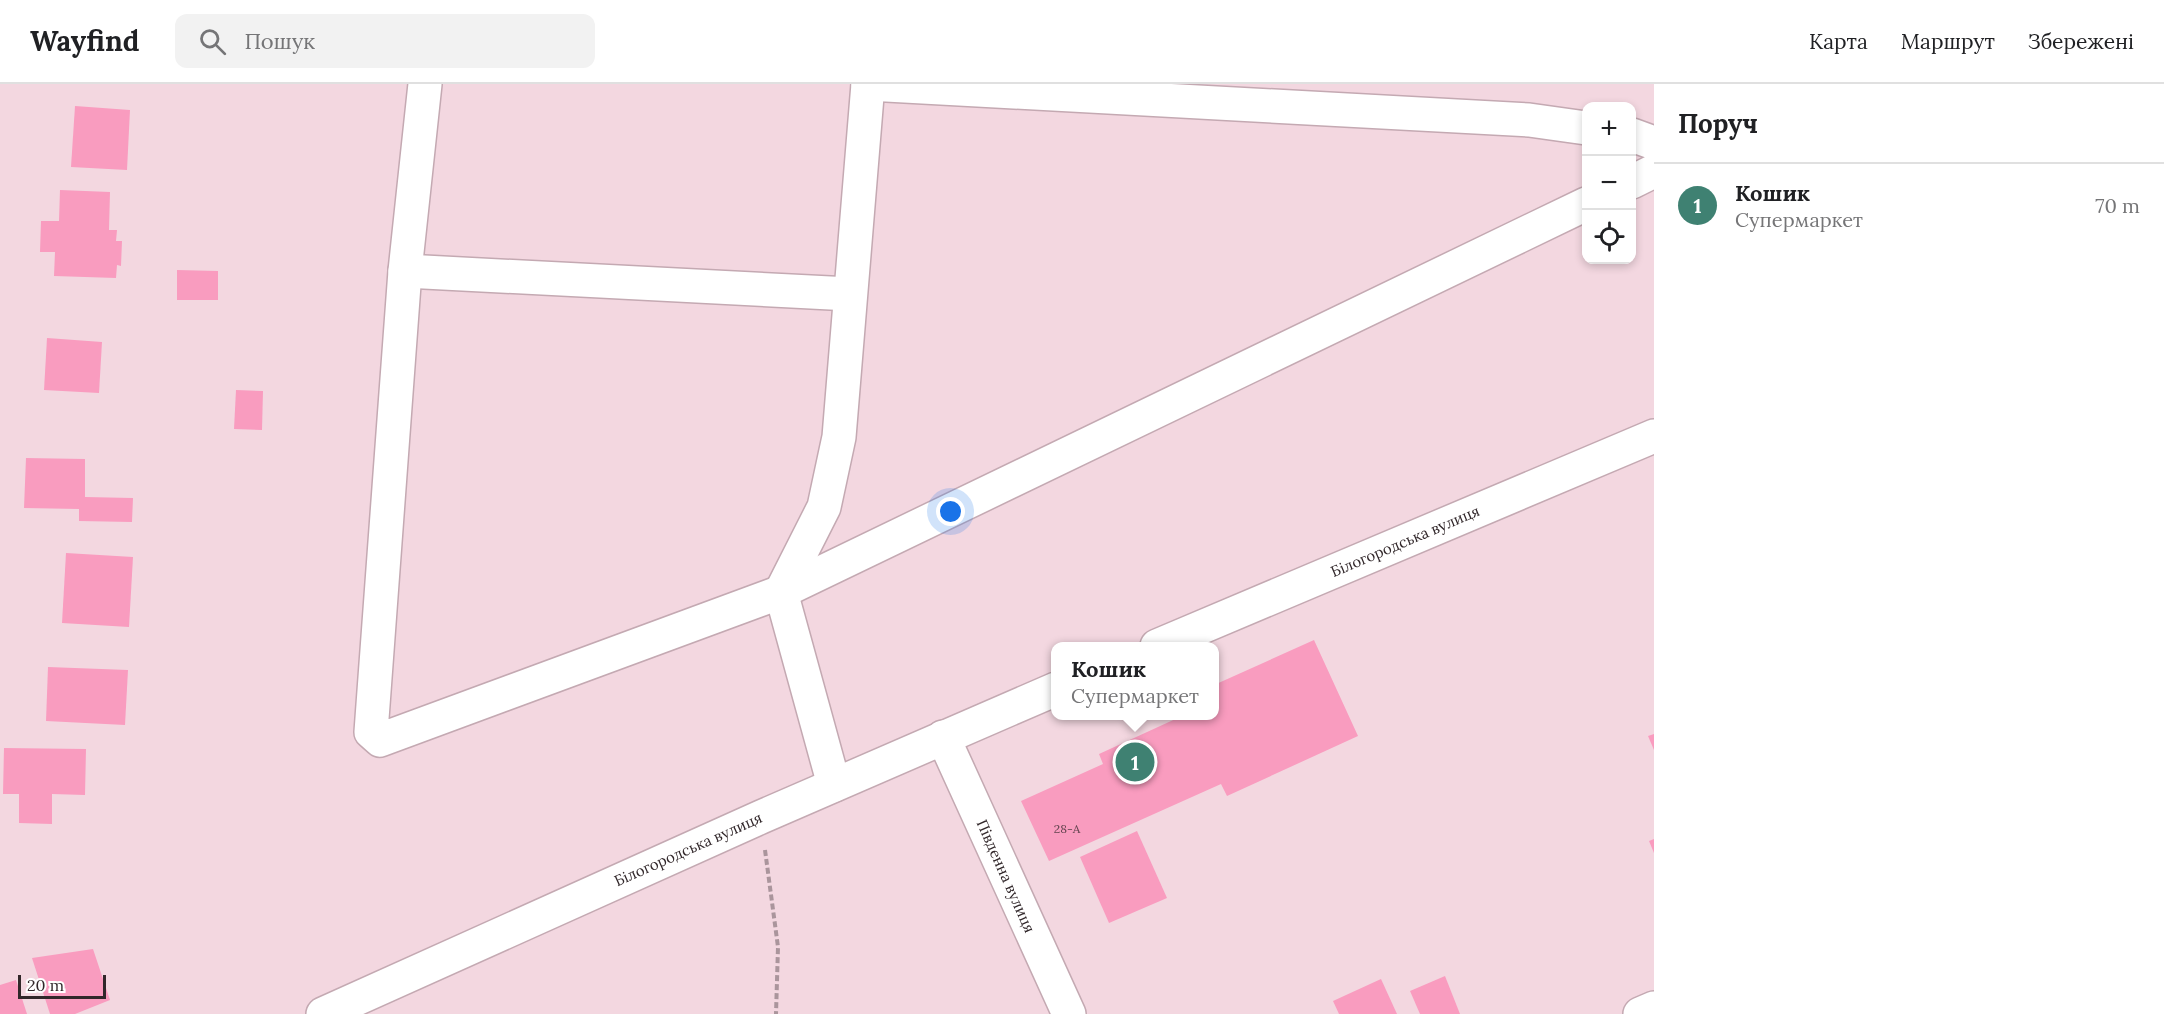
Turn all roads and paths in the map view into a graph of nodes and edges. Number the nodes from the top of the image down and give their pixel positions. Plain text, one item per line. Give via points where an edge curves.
1 (425, 84) edge
2 (868, 84) edge
3 (1582, 127) edge
4 (1636, 136) edge
5 (1654, 143) edge
6 (1654, 171) edge
7 (1636, 180) edge
8 (1582, 206) edge
9 (405, 271) junction
10 (850, 294) junction
11 (1654, 436) edge
12 (781, 592) junction
13 (1166, 642) edge
14 (1051, 691) edge
15 (942, 737) junction
16 (834, 784) junction
17 (760, 816) junction
18 (1654, 1008) edge
19 (323, 1014) edge
20 (776, 1014) edge
21 (1069, 1014) edge
22 (1640, 1014) edge

1 - 9 street
2 - 3 street via 1529,120
2 - 10 street
4 - 5 street
6 - 7 street
8 - 12 street
9 - 10 street
9 - 12 street via 371,732 380,740
10 - 12 street via 839,436 824,507
11 - 13 street, Білогородська вулиця
12 - 16 street
14 - 15 street, Білогородська вулиця
15 - 16 street, Білогородська вулиця
15 - 21 street, Південна вулиця
16 - 17 street, Білогородська вулиця
17 - 19 street, Білогородська вулиця
17 - 20 path via 778,947
18 - 22 street

